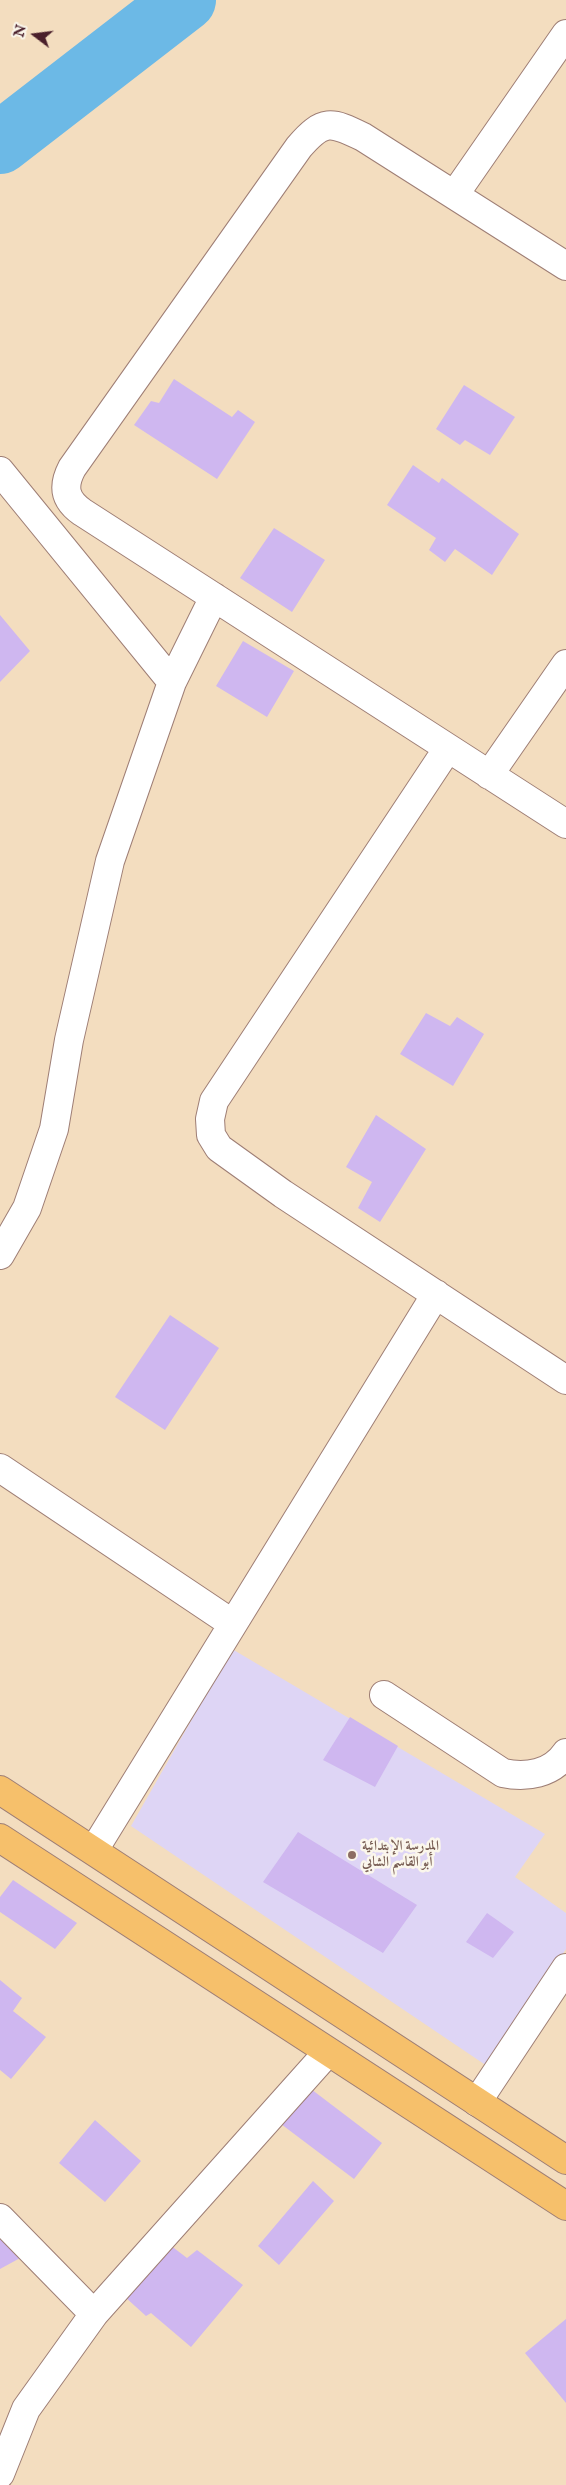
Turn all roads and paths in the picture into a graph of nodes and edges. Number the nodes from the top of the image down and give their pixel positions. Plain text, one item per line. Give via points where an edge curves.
1 (566, 34) edge
2 (455, 194) junction
3 (566, 266) edge
4 (0, 471) edge
5 (214, 597) junction
6 (566, 664) edge
7 (172, 682) junction
8 (448, 748) junction
9 (489, 774) junction
10 (566, 824) edge
11 (0, 1254) edge
12 (436, 1294) junction
13 (566, 1380) edge
14 (0, 1468) edge
15 (233, 1624) junction
16 (384, 1695) dead end
17 (566, 1753) edge
18 (0, 1790) edge
19 (0, 1838) edge
20 (94, 1850) junction
21 (566, 1968) edge
22 (328, 2052) junction
23 (477, 2102) junction
24 (566, 2160) edge
25 (566, 2206) edge
26 (0, 2218) edge
27 (94, 2314) junction
28 (0, 2474) edge

1 - 2 street
2 - 3 street
2 - 5 street via 344,128 329,124 315,129 299,147 72,468 65,487 74,506
4 - 7 street
5 - 7 street
5 - 8 street
6 - 9 street
7 - 11 street via 110,861 69,1040 54,1129 27,1208
8 - 9 street
8 - 12 street via 214,1101 210,1119 211,1135 219,1148
9 - 10 street
12 - 13 street
12 - 15 street
14 - 15 street
15 - 20 street
16 - 17 street via 503,1773 522,1777 538,1774 562,1760
18 - 20 main road
19 - 22 main road
20 - 23 main road
21 - 23 street
22 - 25 main road
22 - 27 street
23 - 24 main road
26 - 27 street
27 - 28 street via 26,2409

